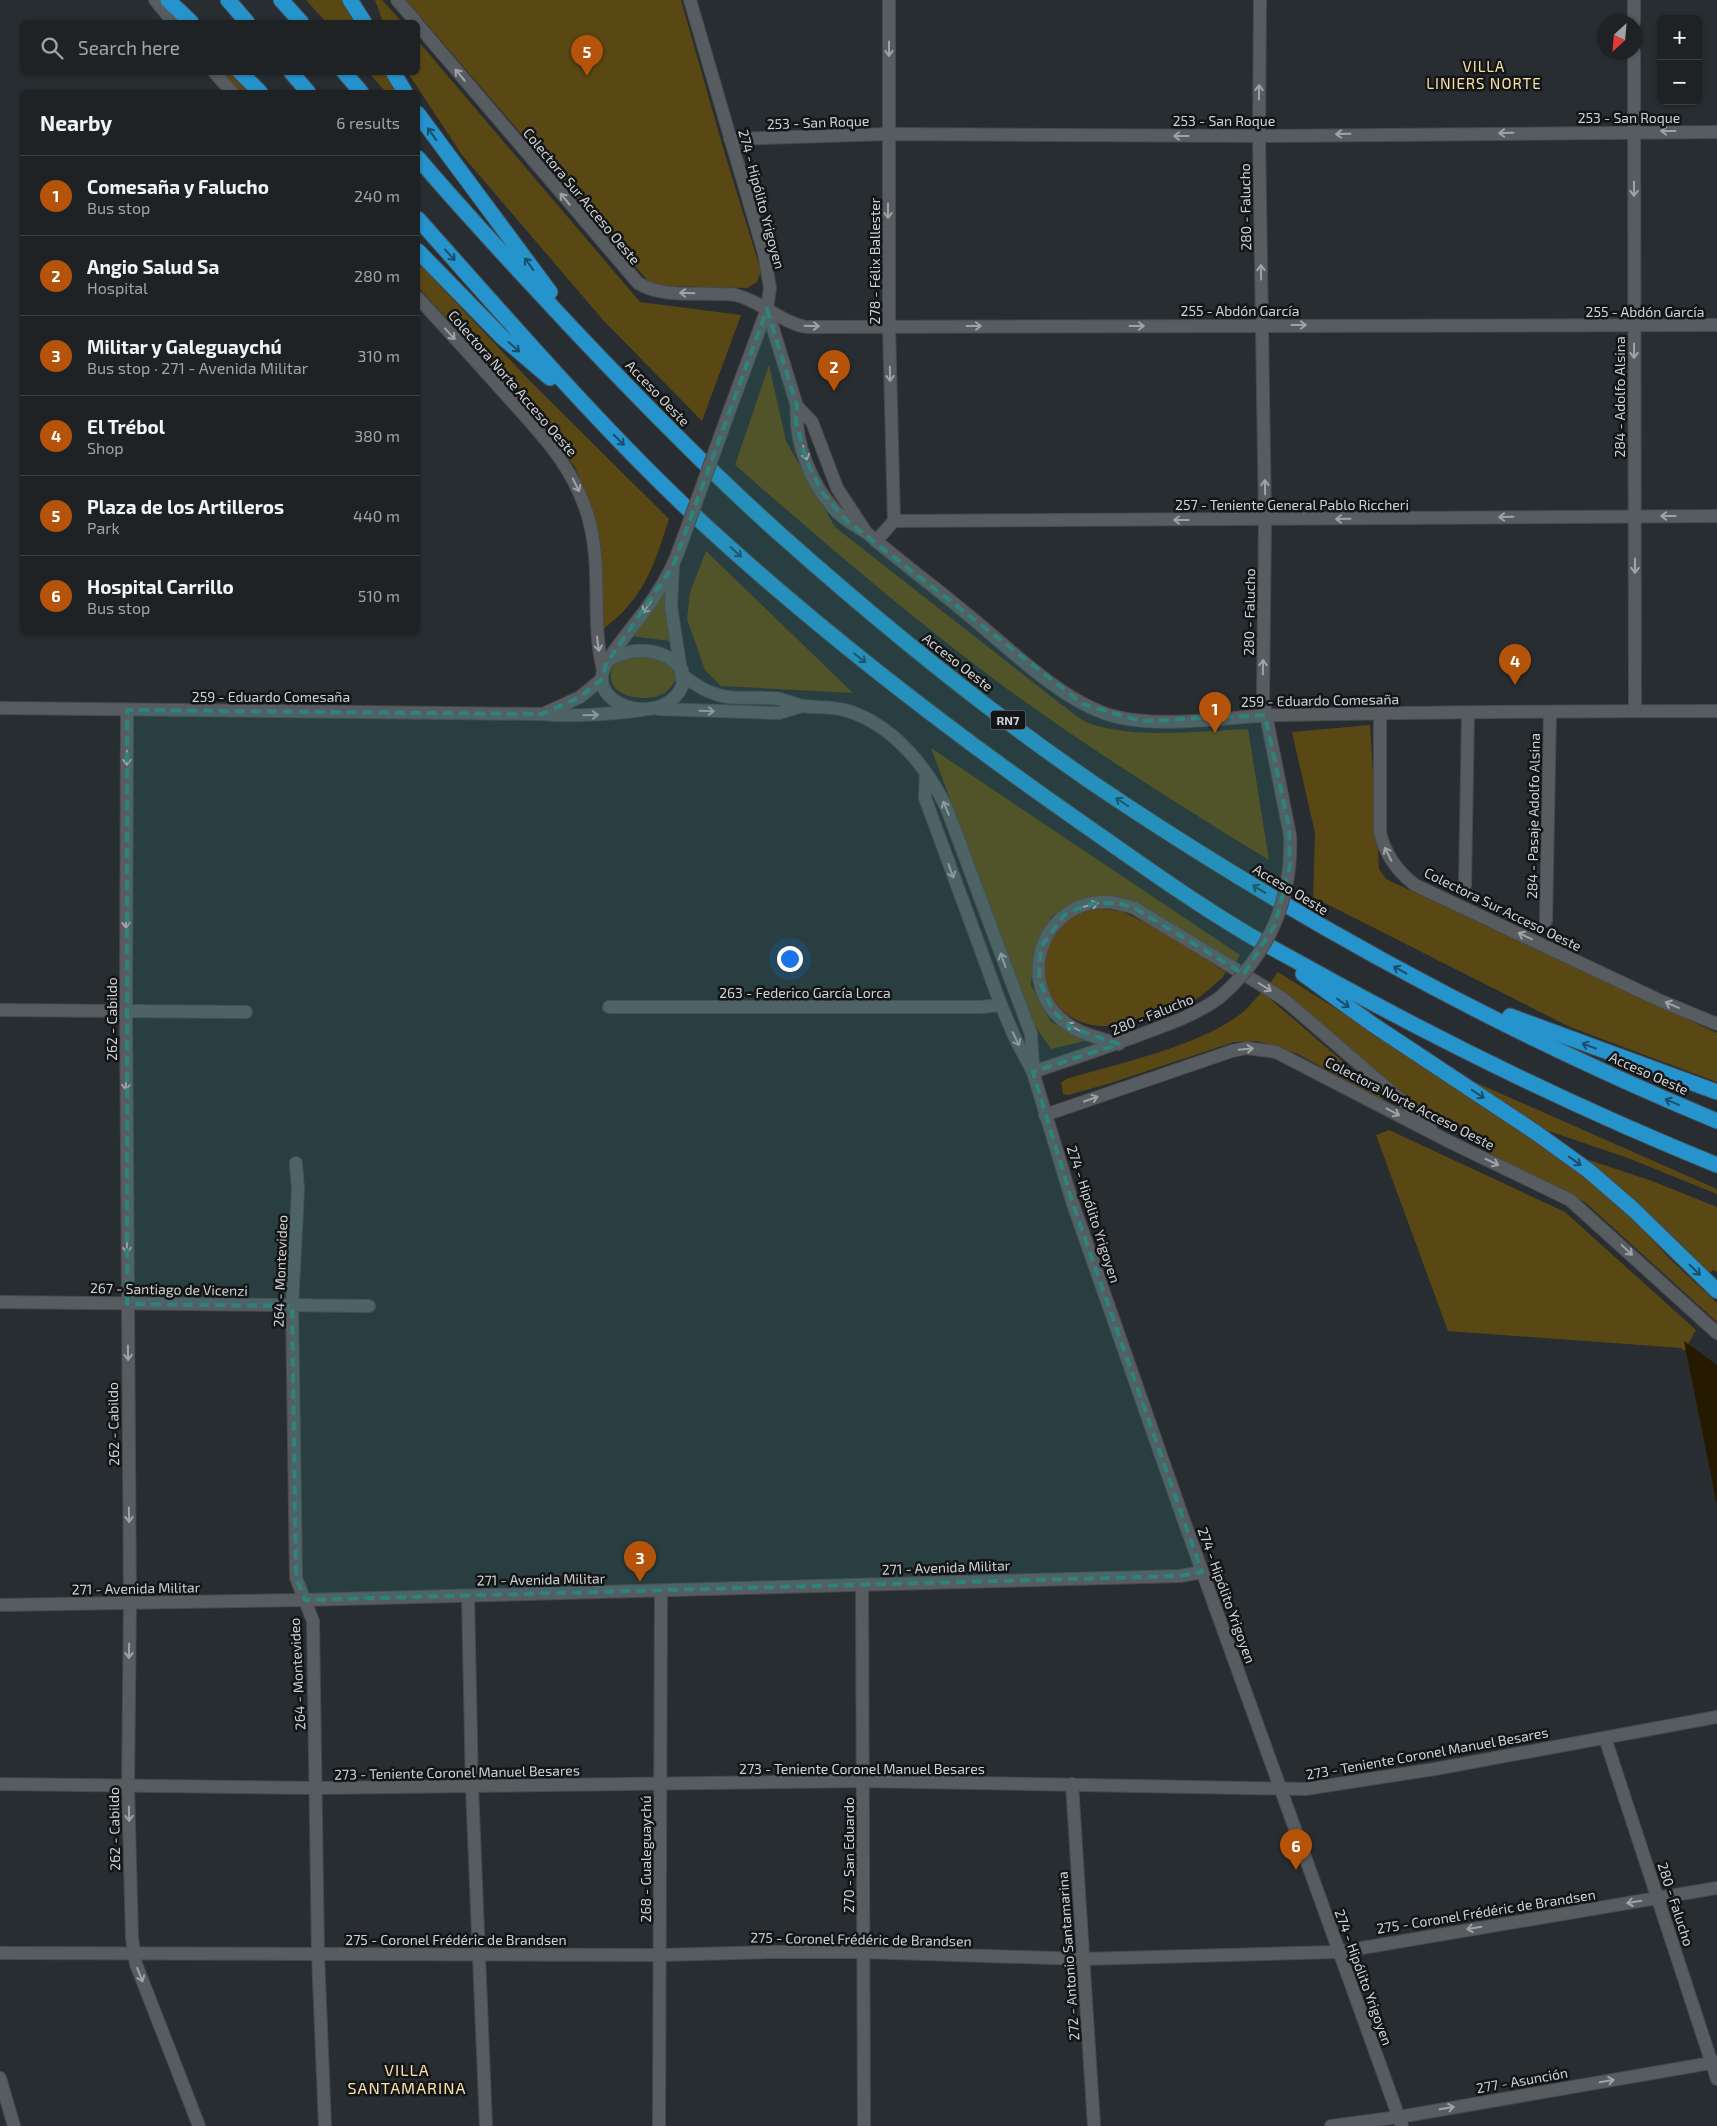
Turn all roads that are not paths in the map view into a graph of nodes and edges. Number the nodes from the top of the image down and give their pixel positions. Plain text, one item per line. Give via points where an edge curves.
1 (155, 0) edge
2 (168, 0) edge
3 (228, 0) edge
4 (281, 0) edge
5 (350, 0) edge
6 (397, 0) edge
7 (690, 0) edge
8 (889, 0) edge
9 (1260, 0) edge
10 (1634, 0) edge
11 (1634, 15) edge
12 (171, 20) edge
13 (189, 20) edge
14 (246, 20) edge
15 (299, 20) edge
16 (363, 20) edge
17 (414, 20) edge
18 (420, 28) edge
19 (1634, 60) edge
20 (217, 75) edge
21 (243, 75) edge
22 (294, 75) edge
23 (347, 75) edge
24 (395, 75) edge
25 (230, 90) edge
26 (258, 90) edge
27 (306, 90) edge
28 (359, 90) edge
29 (404, 90) edge
30 (420, 117) edge
31 (1634, 132) junction
32 (1717, 132) edge
33 (888, 134) junction
34 (1259, 136) junction
35 (730, 138) junction
36 (420, 160) edge
37 (420, 221) edge
38 (420, 253) edge
39 (420, 300) edge
40 (767, 310) junction
41 (1262, 325) junction
42 (889, 326) junction
43 (1634, 326) junction
44 (1717, 326) edge
45 (589, 346) junction
46 (797, 406) junction
47 (600, 421) junction
48 (1635, 516) junction
49 (1717, 516) edge
50 (1265, 520) junction
51 (894, 521) junction
52 (871, 537) junction
53 (675, 560) junction
54 (612, 658) junction
55 (683, 673) junction
56 (602, 674) junction
57 (803, 706) junction
58 (0, 708) edge
59 (658, 709) junction
60 (127, 710) junction
61 (642, 710) junction
62 (1635, 711) junction
63 (1717, 711) edge
64 (1550, 712) junction
65 (1380, 713) junction
66 (1468, 713) junction
67 (542, 714) junction
68 (1265, 715) junction
69 (926, 774) junction
70 (1465, 886) dead end
71 (1546, 921) dead end
72 (1247, 934) junction
73 (1427, 985) junction
74 (1001, 1005) junction
75 (609, 1007) dead end
76 (0, 1010) edge
77 (126, 1011) junction
78 (246, 1012) dead end
79 (1717, 1024) edge
80 (1119, 1044) junction
81 (1033, 1072) junction
82 (1717, 1092) edge
83 (1045, 1116) junction
84 (1717, 1120) edge
85 (1448, 1141) junction
86 (296, 1163) dead end
87 (1717, 1165) edge
88 (1717, 1291) edge
89 (0, 1302) edge
90 (127, 1304) junction
91 (292, 1306) junction
92 (368, 1306) dead end
93 (1717, 1333) edge
94 (1202, 1572) junction
95 (862, 1585) junction
96 (661, 1591) junction
97 (468, 1596) junction
98 (305, 1600) junction
99 (130, 1602) junction
100 (0, 1605) edge
101 (1717, 1717) edge
102 (1605, 1738) junction
103 (863, 1781) junction
104 (0, 1784) edge
105 (1072, 1784) junction
106 (660, 1785) junction
107 (128, 1786) junction
108 (472, 1787) junction
109 (316, 1788) junction
110 (1280, 1789) junction
111 (1717, 1888) edge
112 (1659, 1898) junction
113 (133, 1952) junction
114 (863, 1952) junction
115 (1338, 1952) junction
116 (0, 1953) edge
117 (318, 1954) junction
118 (660, 1954) junction
119 (478, 1955) junction
120 (1083, 1959) junction
121 (1715, 2062) edge
122 (0, 2078) edge
123 (1717, 2079) edge
124 (1400, 2121) edge
125 (14, 2126) edge
126 (199, 2126) edge
127 (325, 2126) edge
128 (486, 2126) edge
129 (659, 2126) edge
130 (864, 2126) edge
131 (1094, 2126) edge
132 (1331, 2126) edge

1 - 12 street
2 - 13 highway
3 - 14 highway
4 - 15 highway
5 - 16 highway
6 - 17 street, Colectora Sur Acceso Oeste
7 - 35 street, 274 - Hipólito Yrigoyen
8 -> 33 street, 278 - Félix Ballester
34 -> 9 street, 280 - Falucho
10 - 11 street
40 -> 18 street, Colectora Sur Acceso Oeste via 735,295 668,293 638,283
19 - 31 street, 284 - Adolfo Alsina
20 - 25 street
21 - 26 highway
22 - 27 highway
23 - 28 highway
24 - 29 highway
45 -> 30 highway
32 -> 31 street, 253 - San Roque
31 -> 34 street, 253 - San Roque
31 -> 43 street, 284 - Adolfo Alsina
34 -> 33 street, 253 - San Roque
33 - 35 street, 253 - San Roque
33 -> 42 street, 278 - Félix Ballester
41 -> 34 street, 280 - Falucho
35 - 40 street, 274 - Hipólito Yrigoyen via 764,253 770,288
36 - 45 highway, Acceso Oeste / RN7
37 -> 47 highway
38 -> 47 highway via 502,337
39 -> 56 street, Colectora Norte Acceso Oeste via 545,439 565,464 580,493 589,522 597,573 597,646
40 -> 42 street, 255 - Abdón García via 806,327
40 - 46 street, 274 - Hipólito Yrigoyen
40 - 53 street, bridge
42 -> 41 street, 255 - Abdón García
41 -> 43 street, 255 - Abdón García
50 -> 41 street, 280 - Falucho
42 -> 51 street, 278 - Félix Ballester
43 - 44 street, 255 - Abdón García
43 -> 48 street, 284 - Adolfo Alsina
73 -> 45 highway, Acceso Oeste / RN7 via 1306,918 1152,822 970,692 871,613 780,534 665,425
46 - 52 street, 274 - Hipólito Yrigoyen via 812,422 837,488
46 -> 52 street, 274 - Hipólito Yrigoyen via 796,422 814,477 835,510
47 -> 72 highway via 706,526 847,647 947,726 1036,790
49 -> 48 street, 257 - Teniente General Pablo Riccheri
48 -> 50 street, 257 - Teniente General Pablo Riccheri
48 -> 62 street, 284 - Adolfo Alsina
50 -> 51 street, 257 - Teniente General Pablo Riccheri
68 -> 50 street, 280 - Falucho
51 - 52 street
52 - 68 street, 259 - Eduardo Comesaña via 1062,692 1090,707 1120,718 1141,721
53 -> 54 street via 656,595
53 - 55 street via 671,608
54 - 55 street via 644,650 666,656 676,662
54 - 56 street
55 - 57 street via 712,693 780,699
55 - 59 street via 680,691
56 - 61 street via 603,687 609,695 622,704
56 - 67 street, 259 - Eduardo Comesaña via 572,702
59 -> 57 street via 779,713
57 - 69 street, 274 - Hipólito Yrigoyen via 847,711 865,718 900,741
58 - 60 street, 259 - Eduardo Comesaña
59 - 61 street
60 - 67 street, 259 - Eduardo Comesaña
60 -> 77 street, 262 - Cabildo
67 -> 61 street, 259 - Eduardo Comesaña via 595,715
62 - 63 street, 259 - Eduardo Comesaña
62 - 64 street, 259 - Eduardo Comesaña
64 - 66 street, 259 - Eduardo Comesaña
64 - 71 street, 284 - Pasaje Adolfo Alsina
65 - 66 street, 259 - Eduardo Comesaña
65 - 68 street, 259 - Eduardo Comesaña
79 -> 65 street, Colectora Sur Acceso Oeste via 1415,884 1402,874 1382,843 1380,832
66 - 70 street
68 - 80 street, 280 - Falucho, bridge via 1290,836 1288,882 1275,926 1252,965 1205,1009
69 -> 74 street, 274 - Hipólito Yrigoyen via 925,798
81 -> 69 street, 274 - Hipólito Yrigoyen via 1031,1034 948,810
72 - 87 highway via 1460,1048 1613,1121
72 -> 88 highway via 1372,1024 1589,1171
82 -> 73 highway
84 -> 73 highway, Acceso Oeste / RN7 via 1580,1060
74 - 75 street, 263 - Federico García Lorca
74 -> 81 street, 274 - Hipólito Yrigoyen
76 - 77 street
77 - 78 street
77 -> 90 street, 262 - Cabildo
80 - 81 street, 280 - Falucho
80 -> 85 street via 1072,1028 1062,1020 1052,1011 1038,979 1041,947 1056,922 1076,909 1103,902 1134,908 1286,1001
81 - 83 street, 274 - Hipólito Yrigoyen
83 -> 85 street, Colectora Norte Acceso Oeste via 1247,1048 1288,1058
83 - 94 street, 274 - Hipólito Yrigoyen
85 -> 93 street, Colectora Norte Acceso Oeste via 1570,1200
86 - 91 street, 264 - Montevideo via 298,1190
89 - 90 street, 267 - Santiago de Vicenzi
90 - 91 street, 267 - Santiago de Vicenzi
90 -> 99 street, 262 - Cabildo
91 - 92 street, 267 - Santiago de Vicenzi
91 - 98 street, 264 - Montevideo via 296,1578
94 - 95 street, 271 - Avenida Militar via 1170,1576
94 - 110 street, 274 - Hipólito Yrigoyen
95 - 96 street, 271 - Avenida Militar
95 - 103 street, 270 - San Eduardo
96 - 97 street, 271 - Avenida Militar
96 - 106 street, 268 - Gualeguaychú
97 - 98 street, 271 - Avenida Militar
97 - 108 street
98 - 99 street, 271 - Avenida Militar
98 - 109 street, 264 - Montevideo via 313,1621
99 - 100 street, 271 - Avenida Militar
99 -> 107 street, 262 - Cabildo
101 - 102 street, 273 - Teniente Coronel Manuel Besares
102 - 110 street, 273 - Teniente Coronel Manuel Besares via 1305,1790
102 - 112 street, 280 - Falucho
103 - 105 street, 273 - Teniente Coronel Manuel Besares
103 - 106 street, 273 - Teniente Coronel Manuel Besares
103 - 114 street, 270 - San Eduardo
104 - 107 street, 273 - Teniente Coronel Manuel Besares
105 - 110 street, 273 - Teniente Coronel Manuel Besares
105 - 120 street, 272 - Antonio Santamarina
106 - 108 street, 273 - Teniente Coronel Manuel Besares
106 - 118 street, 268 - Gualeguaychú
107 - 109 street, 273 - Teniente Coronel Manuel Besares
107 -> 113 street, 262 - Cabildo
108 - 109 street, 273 - Teniente Coronel Manuel Besares
108 - 119 street
109 - 117 street, 264 - Montevideo
110 - 115 street, 274 - Hipólito Yrigoyen
111 - 112 street, 275 - Coronel Frédéric de Brandsen
112 -> 115 street, 275 - Coronel Frédéric de Brandsen
112 - 121 street, 280 - Falucho
113 - 116 street, 275 - Coronel Frédéric de Brandsen
113 - 117 street, 275 - Coronel Frédéric de Brandsen
113 -> 126 street, 262 - Cabildo
114 - 118 street, 275 - Coronel Frédéric de Brandsen
114 - 120 street, 275 - Coronel Frédéric de Brandsen
114 - 130 street, 270 - San Eduardo
115 - 120 street, 275 - Coronel Frédéric de Brandsen
115 - 124 street, 274 - Hipólito Yrigoyen
117 - 119 street, 275 - Coronel Frédéric de Brandsen
117 - 127 street, 264 - Montevideo
118 - 119 street, 275 - Coronel Frédéric de Brandsen
118 - 129 street, 268 - Gualeguaychú
119 - 128 street
120 - 131 street, 272 - Antonio Santamarina
121 - 123 street, 280 - Falucho
124 -> 121 street, 277 - Asunción
122 - 125 street
124 - 132 street, 277 - Asunción

